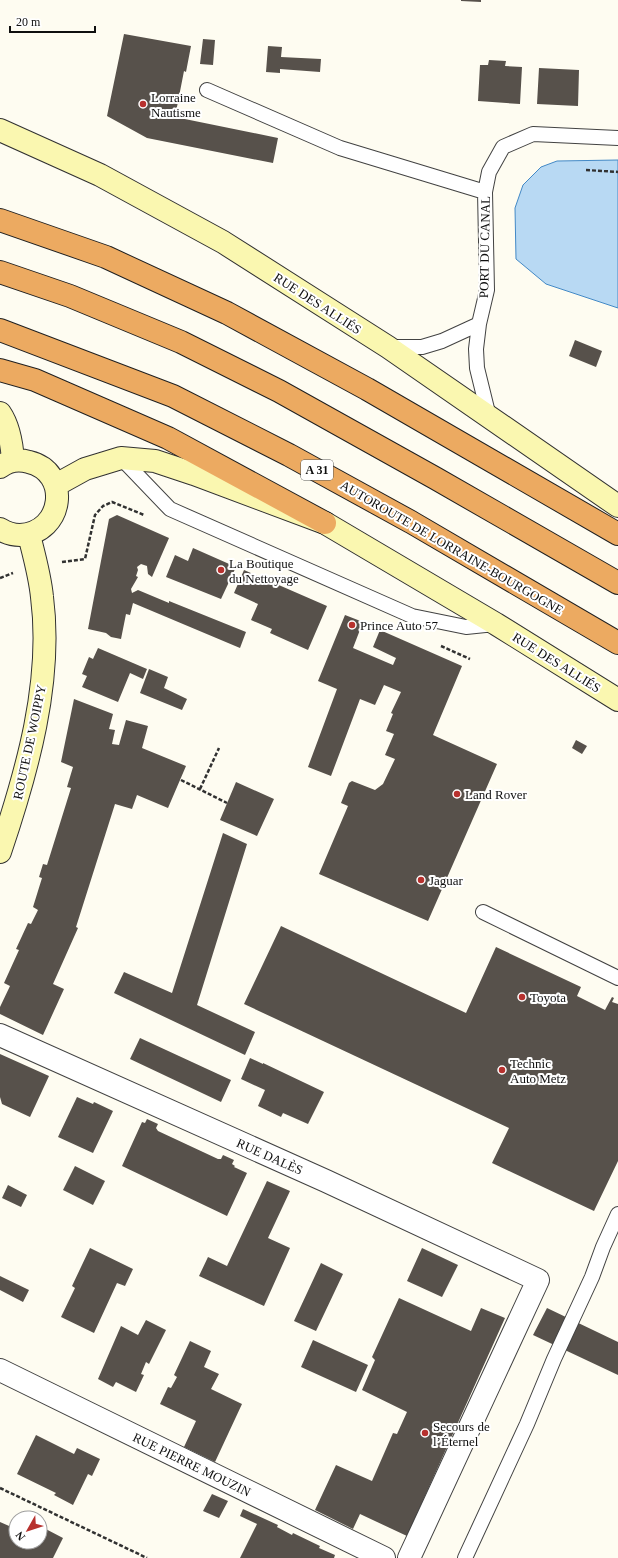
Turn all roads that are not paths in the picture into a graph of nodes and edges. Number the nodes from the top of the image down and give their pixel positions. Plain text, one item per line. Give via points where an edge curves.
1 (207, 90) dead end
2 (0, 130) edge
3 (618, 138) edge
4 (485, 192) junction
5 (0, 220) edge
6 (0, 272) edge
7 (479, 324) junction
8 (0, 330) edge
9 (388, 347) junction
10 (0, 370) edge
11 (0, 413) edge
12 (489, 417) junction
13 (122, 458) junction
14 (7, 464) edge
15 (56, 485) junction
16 (618, 506) edge
17 (325, 523) junction
18 (0, 529) edge
19 (618, 534) edge
20 (29, 535) junction
21 (618, 583) edge
22 (496, 624) junction
23 (618, 643) edge
24 (618, 700) edge
25 (5, 820) edge
26 (0, 852) edge
27 (483, 912) dead end
28 (618, 978) edge
29 (0, 1035) edge
30 (618, 1216) edge
31 (0, 1370) edge
32 (384, 1558) edge
33 (409, 1558) edge
34 (464, 1558) edge

1 - 4 lane via 340,148
2 - 9 main road, RUE DES ALLIÉS via 100,175 223,242
3 - 4 lane, PORT DU CANAL via 533,134 520,139 503,147 489,172
4 - 7 lane, PORT DU CANAL via 486,290
5 - 19 highway via 106,257 227,313 367,389
6 - 21 highway via 70,296 202,352 286,395
7 - 9 lane via 422,347
7 - 12 lane, PORT DU CANAL via 477,368
8 - 23 highway, AUTOROUTE DE LORRAINE-BOURGOGNE / A 31 via 179,399 289,455 411,522
9 - 12 main road, RUE DES ALLIÉS
10 - 17 highway via 35,380 168,438
11 - 14 main road via 13,448
12 - 16 main road, RUE DES ALLIÉS
13 - 15 main road, RUE DES ALLIÉS via 85,469
13 - 17 main road, RUE DES ALLIÉS via 155,461
13 - 22 lane via 170,509 412,616 466,628
14 - 15 main road via 24,460 44,468
15 - 20 main road via 58,496 53,516 47,524
17 - 22 main road, RUE DES ALLIÉS
18 - 20 main road via 16,535
20 - 25 main road, ROUTE DE WOIPPY via 42,597 43,683 22,781
22 - 24 main road, RUE DES ALLIÉS
25 - 26 main road, ROUTE DE WOIPPY
27 - 28 lane
29 - 33 street, RUE DALÈS via 319,1178 538,1280
30 - 34 lane via 527,1424
31 - 32 street, RUE PIERRE MOUZIN

